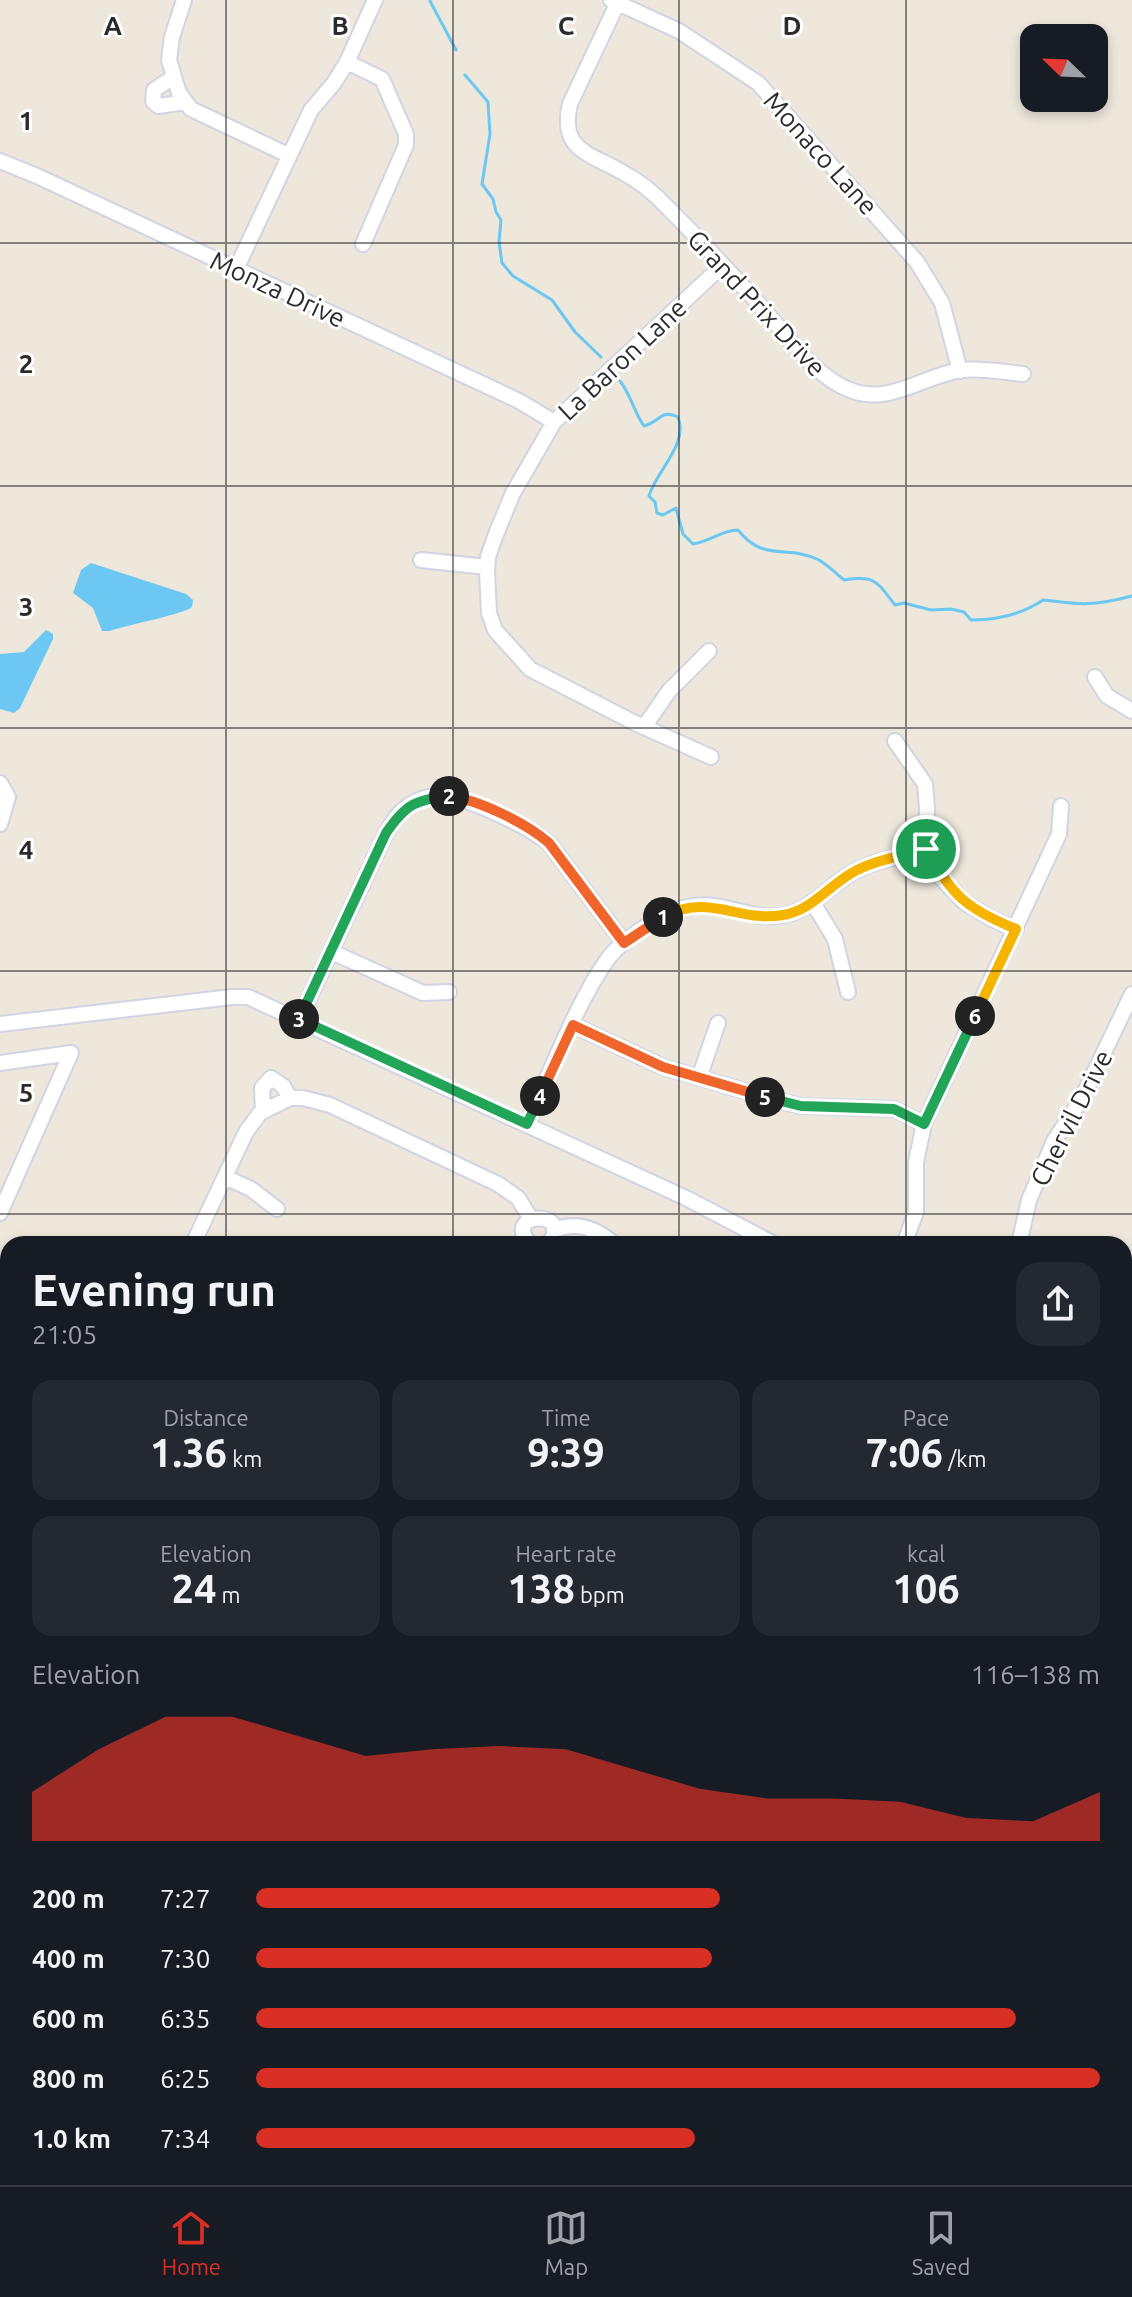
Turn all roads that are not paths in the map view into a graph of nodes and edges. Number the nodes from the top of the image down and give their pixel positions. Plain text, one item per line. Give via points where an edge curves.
1 (184, 0) edge
2 (375, 0) edge
3 (616, 1) edge
4 (347, 62) junction
5 (172, 78) junction
6 (186, 102) junction
7 (288, 155) junction
8 (0, 161) edge
9 (363, 244) dead end
10 (723, 265) junction
11 (236, 269) junction
12 (960, 371) junction
13 (1023, 374) dead end
14 (554, 422) junction
15 (421, 560) dead end
16 (487, 567) junction
17 (709, 651) dead end
18 (1095, 677) dead end
19 (1132, 711) edge
20 (644, 727) junction
21 (895, 741) dead end
22 (711, 757) dead end
23 (0, 783) edge
24 (1061, 806) dead end
25 (0, 824) edge
26 (926, 849) junction
27 (813, 903) junction
28 (1016, 929) junction
29 (624, 943) junction
30 (332, 952) junction
31 (449, 992) dead end
32 (848, 992) dead end
33 (1132, 994) edge
34 (299, 1020) junction
35 (718, 1023) dead end
36 (0, 1024) edge
37 (573, 1025) junction
38 (0, 1063) edge
39 (699, 1078) junction
40 (290, 1098) junction
41 (263, 1111) junction
42 (527, 1124) junction
43 (924, 1124) junction
44 (225, 1177) junction
45 (277, 1209) dead end
46 (0, 1213) edge
47 (531, 1219) junction
48 (554, 1230) junction
49 (197, 1236) edge
50 (526, 1236) edge
51 (553, 1236) edge
52 (605, 1236) edge
53 (753, 1236) edge
54 (907, 1236) edge
55 (1021, 1236) edge

1 - 5 street via 172,37
2 - 4 street
3 - 10 street, Grand Prix Drive via 570,104 567,133 584,152 654,194
3 - 12 street, Monaco Lane via 679,31 758,83 917,262 942,303
4 - 7 street via 311,110
4 - 9 street via 382,79 406,134 403,156
5 - 6 street
5 - 6 street via 154,90 153,101 158,106
6 - 7 street via 210,119
7 - 11 street
8 - 11 street, Monza Drive
10 - 12 street, Grand Prix Drive via 828,380 852,392 889,393
10 - 14 street, La Baron Lane
11 - 14 street, Monza Drive
12 - 13 street, Grand Prix Drive
14 - 16 street, La Baron Lane via 513,493
15 - 16 street
16 - 20 street, La Baron Lane via 495,630 530,669
17 - 20 street via 669,691
18 - 19 street via 1107,696
20 - 22 street, La Baron Lane
21 - 26 street via 925,784
23 - 25 street via 8,797
24 - 28 street via 1059,834
26 - 27 street via 852,872
26 - 28 street via 953,893
27 - 29 street via 785,915 762,917 694,906 667,914
27 - 32 street via 835,939
28 - 43 street
29 - 30 street via 549,843 451,796 421,799 401,812 386,833
29 - 37 street via 608,958
30 - 31 street via 423,993
30 - 34 street
33 - 55 street, Chervil Drive via 1081,1100 1054,1141 1029,1200
34 - 36 street via 248,997 232,997
34 - 42 street
35 - 39 street
37 - 39 street
37 - 42 street
38 - 46 street via 71,1053
39 - 43 street via 801,1106 894,1109
40 - 41 street
40 - 41 street via 271,1078 262,1088
40 - 47 street via 330,1105 498,1184 518,1198
41 - 44 street via 246,1132
42 - 53 street via 686,1198
43 - 54 street via 916,1162 916,1212
44 - 45 street
44 - 49 street
47 - 48 street via 546,1219
47 - 50 street via 524,1229
48 - 51 street
48 - 52 street via 584,1226

